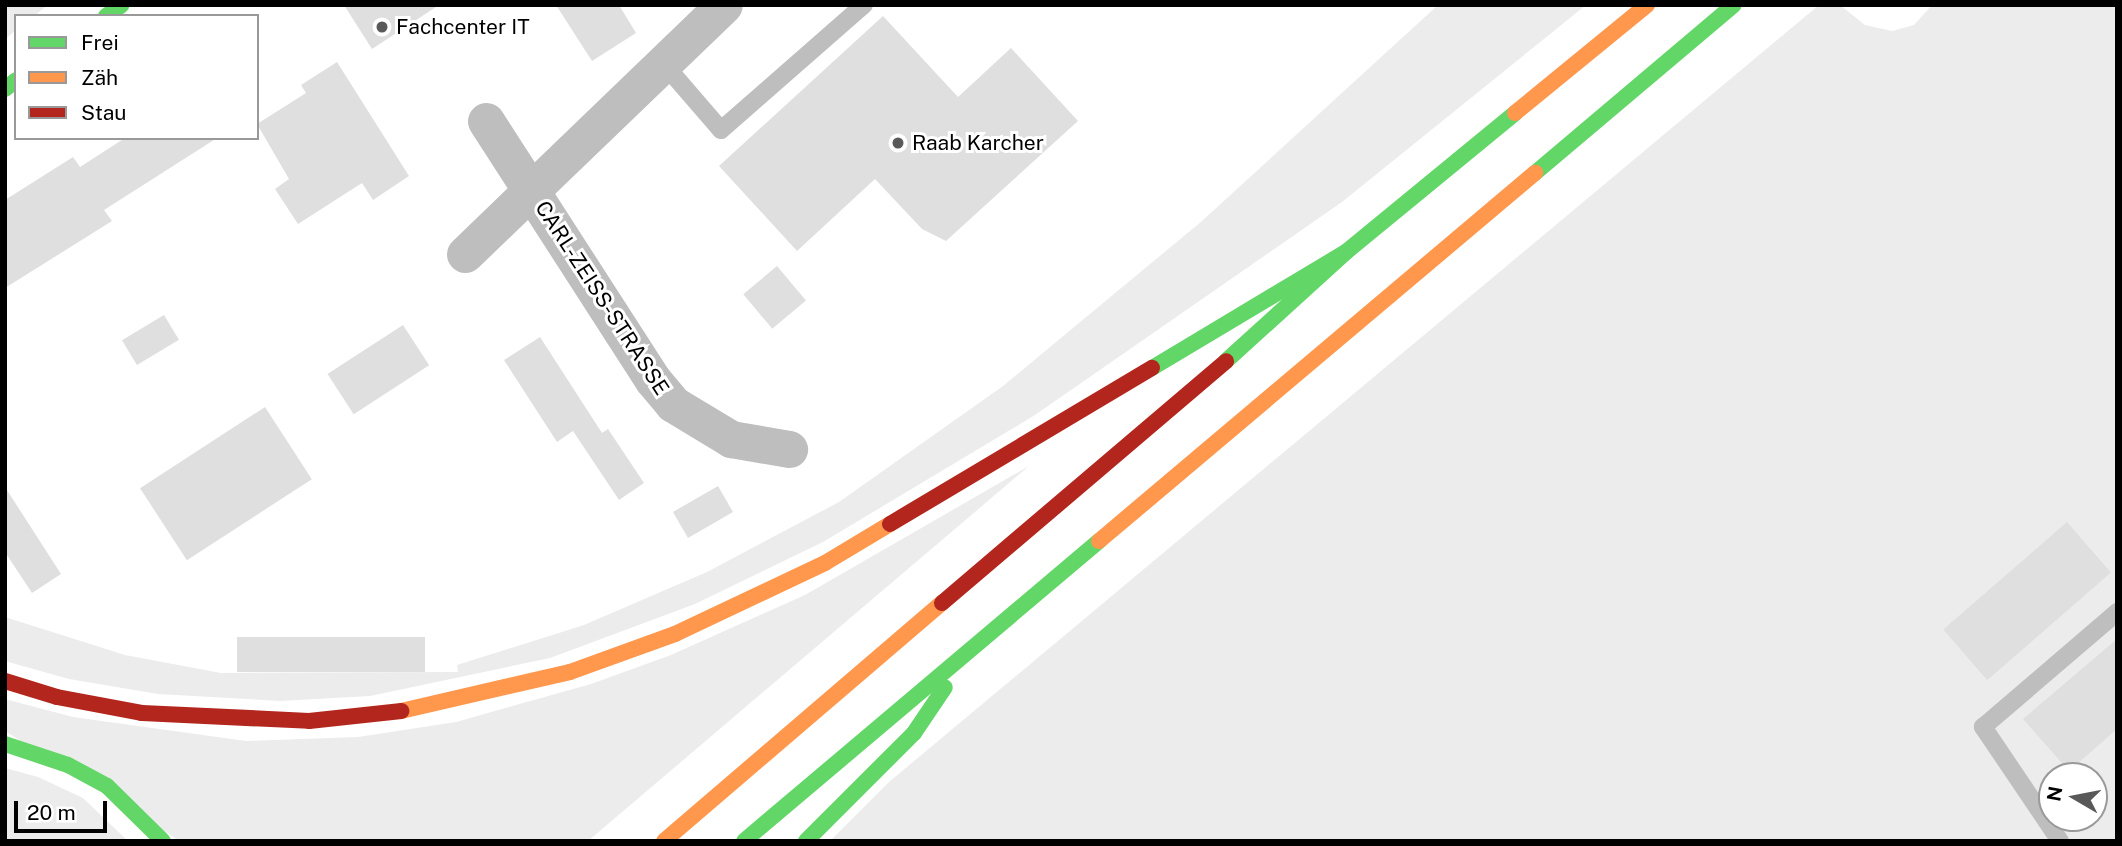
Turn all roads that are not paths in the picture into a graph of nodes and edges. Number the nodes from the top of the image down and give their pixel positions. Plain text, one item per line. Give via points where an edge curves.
1 (706, 5) edge
2 (724, 5) edge
3 (864, 5) edge
4 (1647, 5) edge
5 (1734, 5) edge
6 (691, 39) junction
7 (664, 64) junction
8 (486, 121) dead end
9 (532, 191) junction
10 (1346, 252) junction
11 (466, 254) dead end
12 (789, 449) dead end
13 (2117, 612) edge
14 (969, 650) junction
15 (5, 681) edge
16 (5, 744) edge
17 (163, 841) edge
18 (664, 841) edge
19 (744, 841) edge
20 (806, 841) edge
21 (2060, 841) edge

1 - 6 street, CARL-ZEISS-STRASSE
2 - 6 street, CARL-ZEISS-STRASSE
3 - 7 lane via 721,130
4 - 10 main road
5 - 14 main road
6 - 7 street, CARL-ZEISS-STRASSE
7 - 9 street, CARL-ZEISS-STRASSE
8 - 9 street, CARL-ZEISS-STRASSE
9 - 11 street, CARL-ZEISS-STRASSE
9 - 12 street, CARL-ZEISS-STRASSE via 673,404 731,439
10 - 15 main road via 825,564 675,634 570,672 412,710 309,721 142,713 57,697
10 - 18 main road via 1241,348
13 - 21 lane via 1983,727
14 - 19 main road
14 - 20 main road via 914,733
16 - 17 main road via 68,765 107,786

